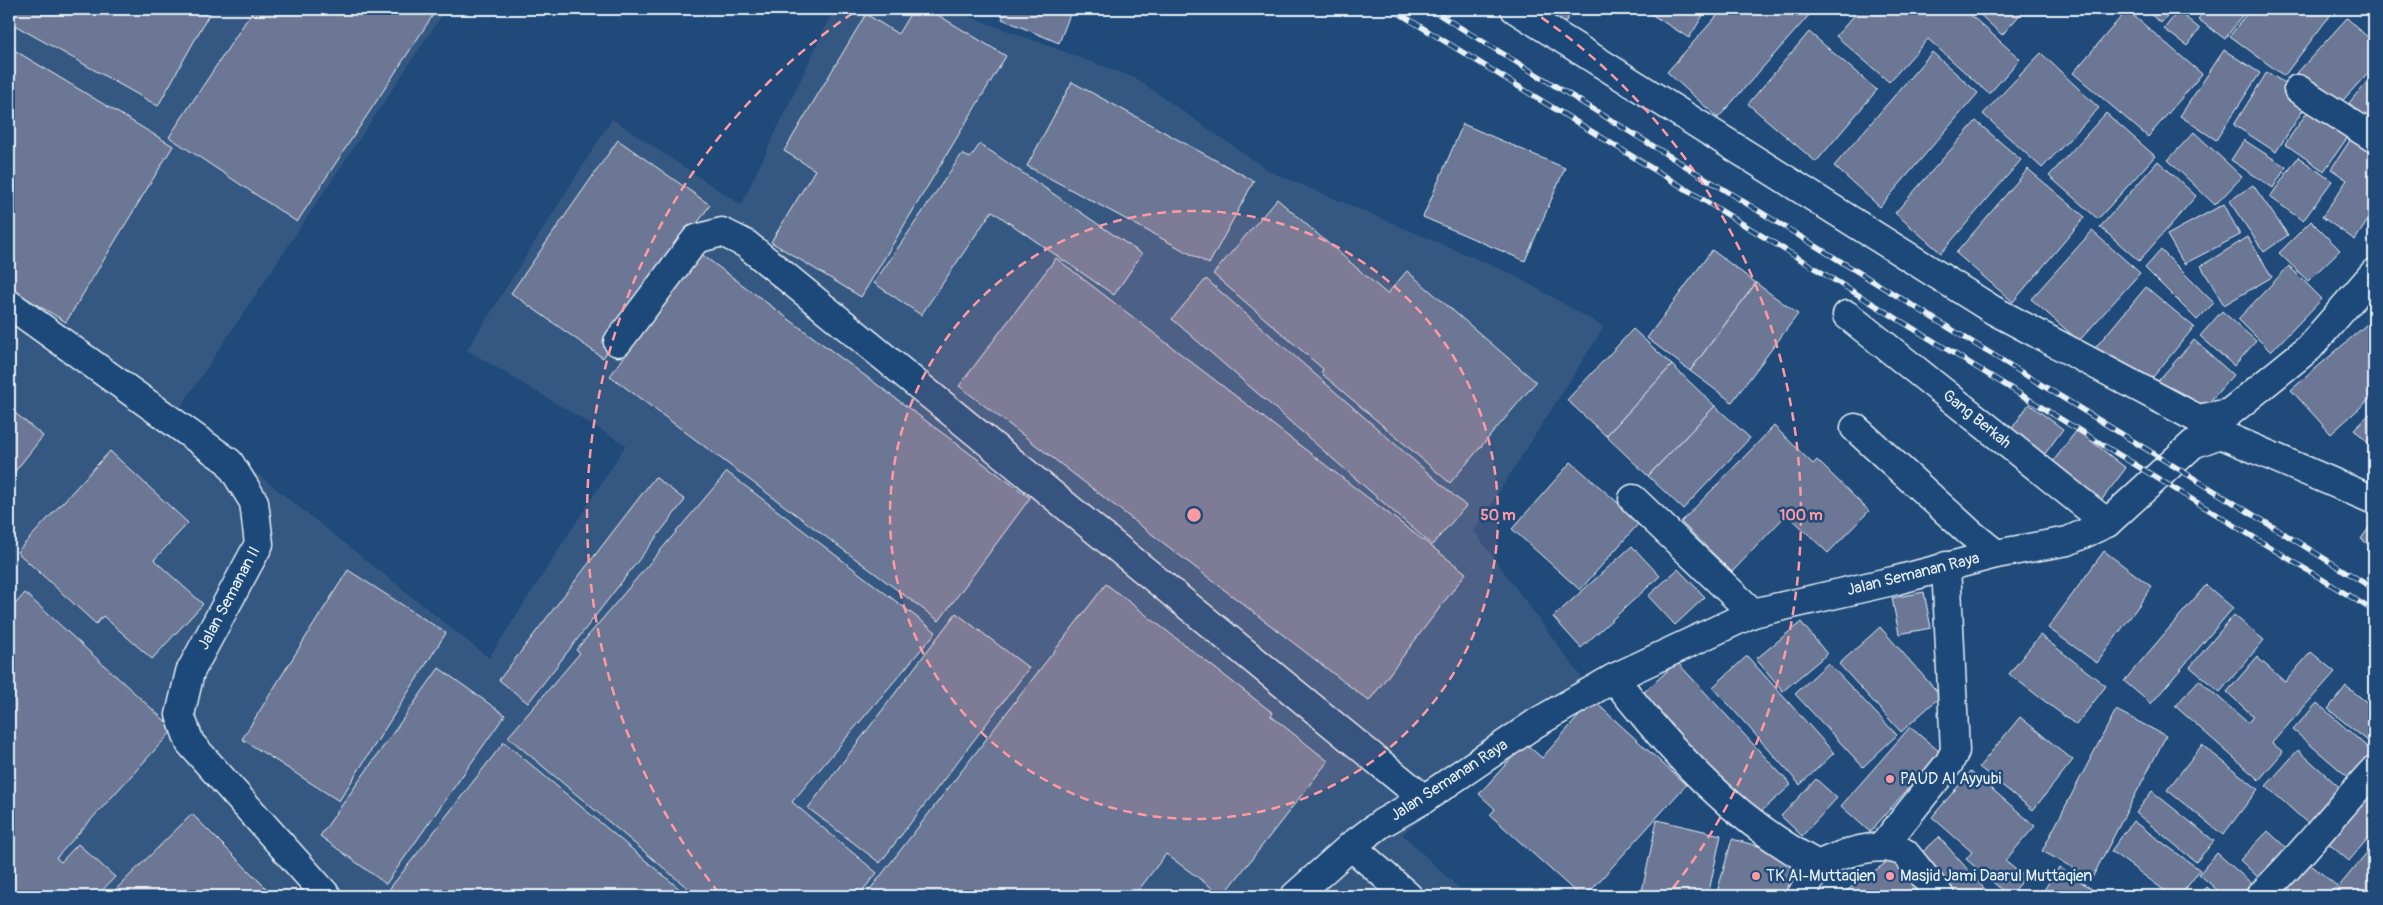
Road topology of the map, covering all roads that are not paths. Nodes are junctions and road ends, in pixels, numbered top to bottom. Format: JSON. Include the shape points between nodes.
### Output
{"nodes":[{"id":1,"x":1515,"y":9,"type":"edge"},
{"id":2,"x":2298,"y":89,"type":"dead end"},
{"id":3,"x":2374,"y":138,"type":"edge"},
{"id":4,"x":2374,"y":273,"type":"edge"},
{"id":5,"x":9,"y":304,"type":"edge"},
{"id":6,"x":1847,"y":315,"type":"dead end"},
{"id":7,"x":618,"y":342,"type":"dead end"},
{"id":8,"x":1855,"y":428,"type":"dead end"},
{"id":9,"x":2210,"y":428,"type":"junction"},
{"id":10,"x":1633,"y":499,"type":"dead end"},
{"id":11,"x":2374,"y":500,"type":"edge"},
{"id":12,"x":2107,"y":524,"type":"junction"},
{"id":13,"x":1996,"y":554,"type":"junction"},
{"id":14,"x":1946,"y":566,"type":"junction"},
{"id":15,"x":1753,"y":613,"type":"junction"},
{"id":16,"x":1614,"y":678,"type":"junction"},
{"id":17,"x":2374,"y":770,"type":"edge"},
{"id":18,"x":1424,"y":799,"type":"junction"},
{"id":19,"x":1351,"y":846,"type":"junction"},
{"id":20,"x":1882,"y":847,"type":"junction"},
{"id":21,"x":1818,"y":865,"type":"junction"},
{"id":22,"x":327,"y":896,"type":"edge"},
{"id":23,"x":1295,"y":896,"type":"edge"},
{"id":24,"x":1408,"y":896,"type":"edge"},
{"id":25,"x":1801,"y":896,"type":"edge"},
{"id":26,"x":1940,"y":896,"type":"edge"},
{"id":27,"x":2260,"y":896,"type":"edge"}],
"edges":[{"from":1,"to":9,"type":"street","via":[[1993,310]]},
{"from":2,"to":3,"type":"street"},
{"from":4,"to":9,"type":"street","name":"Jalan Semanan Raya","via":[[2309,348]]},
{"from":5,"to":22,"type":"street","name":"Jalan Semanan II","via":[[229,462],[254,502],[259,544],[190,672],[180,715],[190,743]]},
{"from":6,"to":12,"type":"street","name":"Gang Berkah"},
{"from":7,"to":18,"type":"street","via":[[696,239],[722,232],[746,244]]},
{"from":8,"to":13,"type":"street"},
{"from":9,"to":11,"type":"street"},
{"from":9,"to":12,"type":"street","name":"Jalan Semanan Raya"},
{"from":10,"to":15,"type":"street"},
{"from":12,"to":13,"type":"street","name":"Jalan Semanan Raya","via":[[2068,541]]},
{"from":13,"to":14,"type":"street","name":"Jalan Semanan Raya"},
{"from":14,"to":15,"type":"street","name":"Jalan Semanan Raya"},
{"from":14,"to":20,"type":"street","via":[[1955,751]]},
{"from":15,"to":16,"type":"street","name":"Jalan Semanan Raya"},
{"from":16,"to":18,"type":"street","name":"Jalan Semanan Raya","via":[[1536,723]]},
{"from":16,"to":21,"type":"street","via":[[1643,715],[1722,799],[1787,848]]},
{"from":17,"to":27,"type":"street","via":[[2338,808],[2292,866]]},
{"from":18,"to":19,"type":"street","name":"Jalan Semanan Raya","via":[[1382,822]]},
{"from":19,"to":23,"type":"street","name":"Jalan Semanan Raya"},
{"from":19,"to":24,"type":"street"},
{"from":20,"to":21,"type":"street","via":[[1844,853]]},
{"from":20,"to":26,"type":"street","via":[[1905,853]]},
{"from":21,"to":25,"type":"street"}]}
